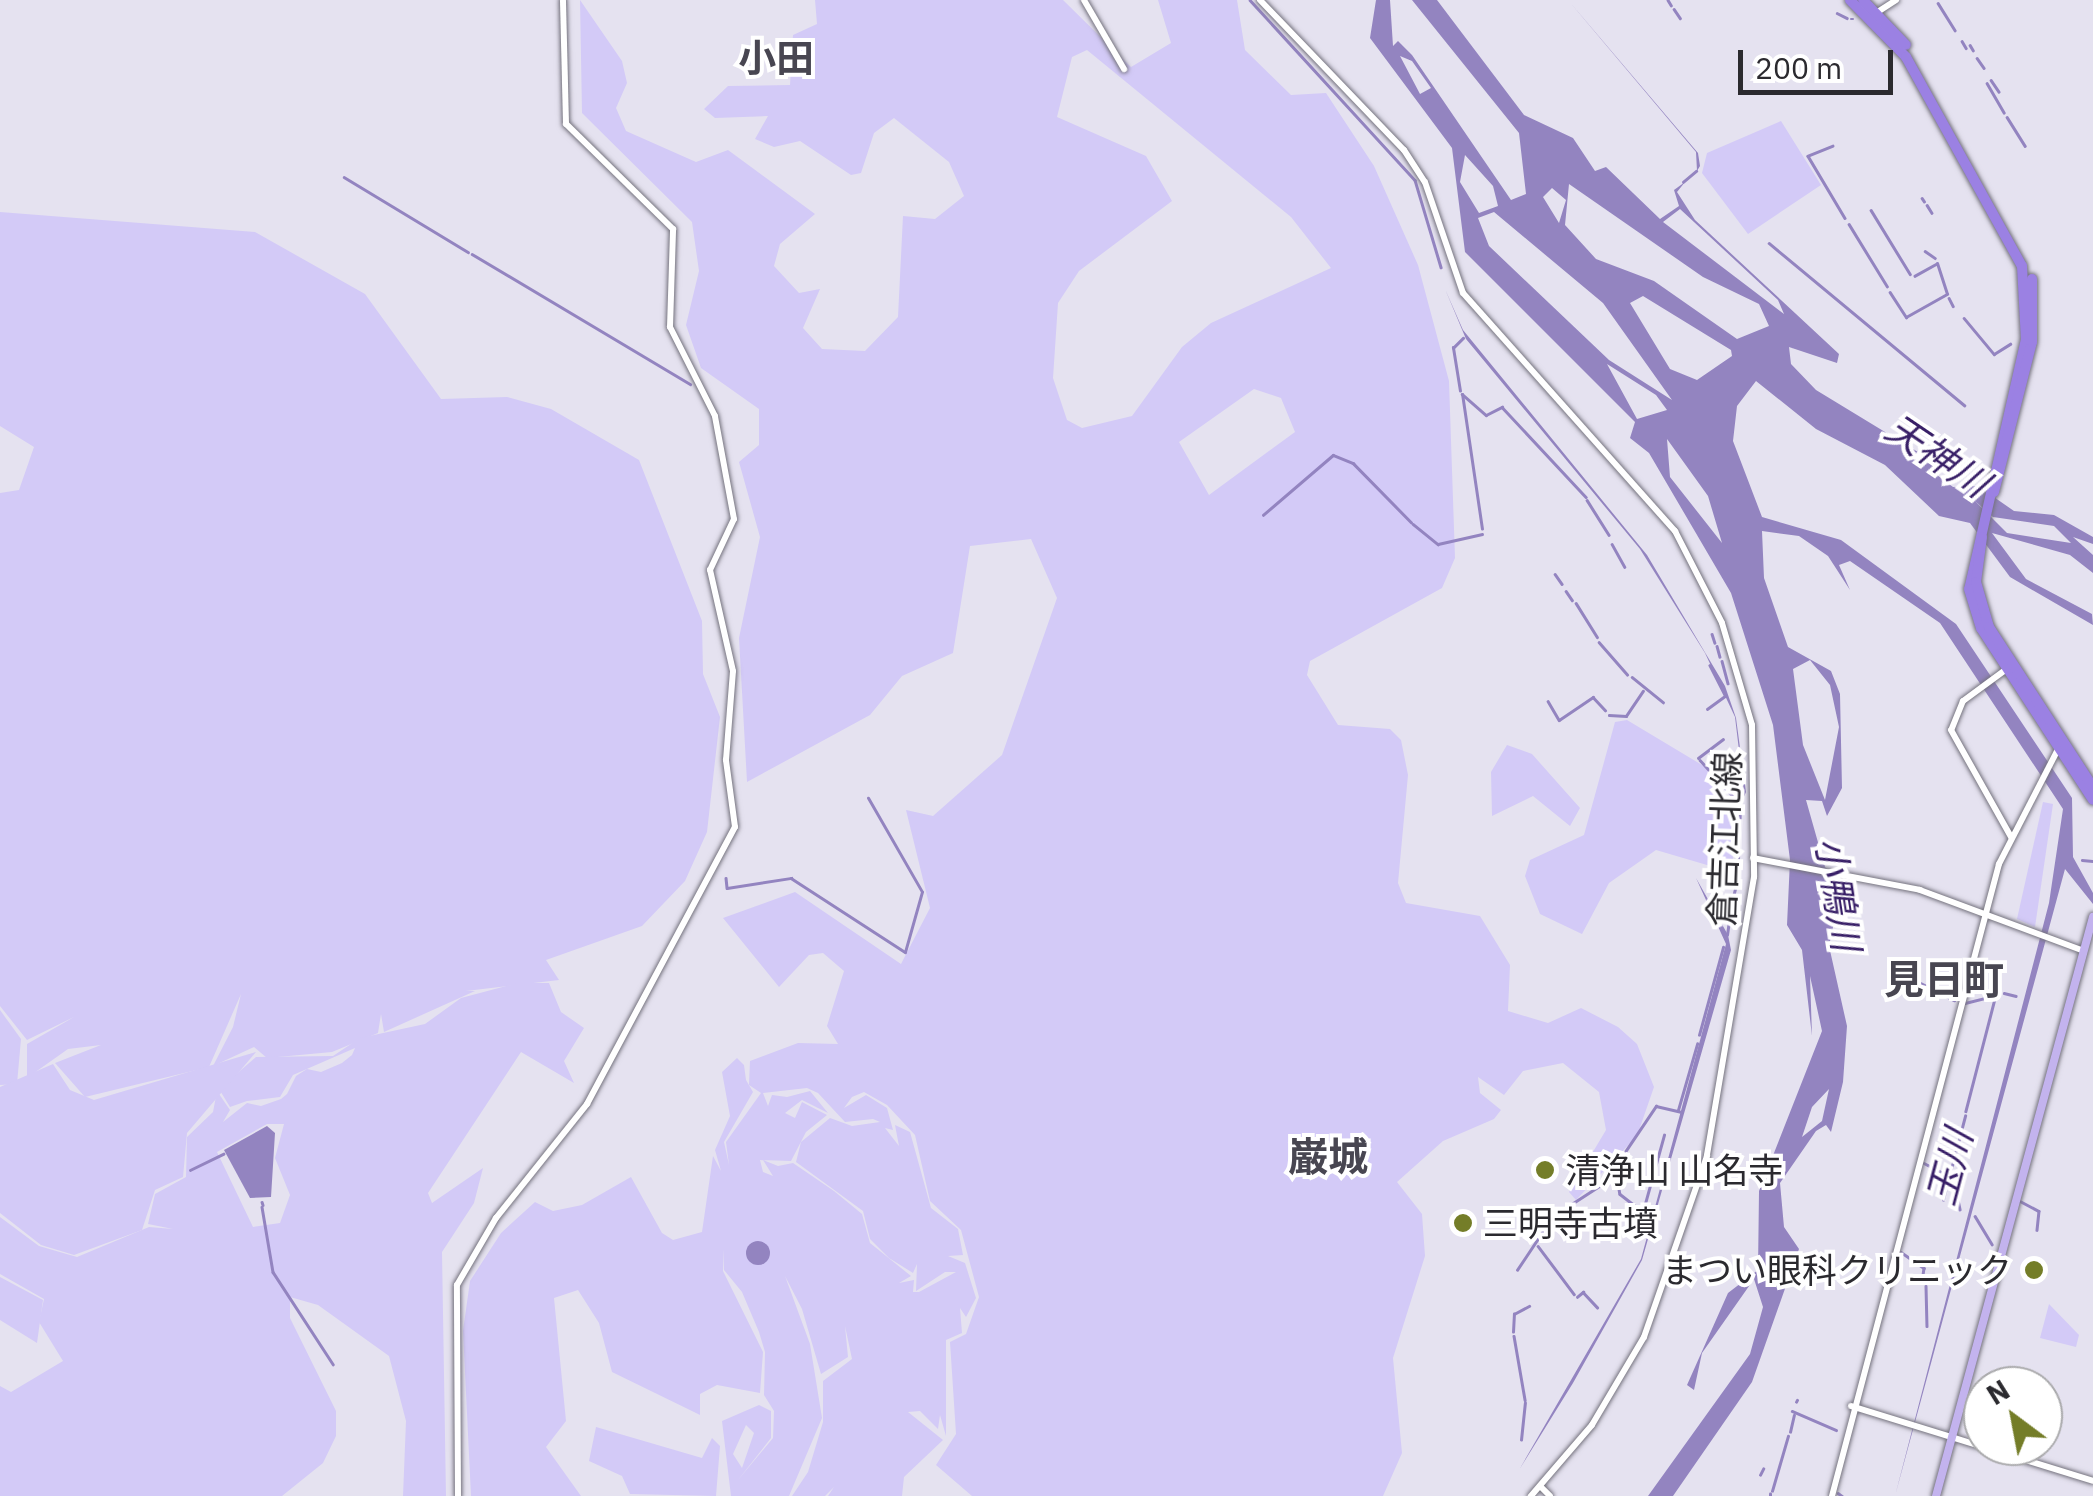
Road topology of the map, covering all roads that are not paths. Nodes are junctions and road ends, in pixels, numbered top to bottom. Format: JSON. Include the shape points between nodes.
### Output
{"nodes":[{"id":1,"x":564,"y":0,"type":"edge"},
{"id":2,"x":1084,"y":0,"type":"edge"},
{"id":3,"x":1260,"y":0,"type":"edge"},
{"id":4,"x":1850,"y":0,"type":"edge"},
{"id":5,"x":1862,"y":0,"type":"edge"},
{"id":6,"x":1896,"y":0,"type":"edge"},
{"id":7,"x":1875,"y":14,"type":"junction"},
{"id":8,"x":1124,"y":69,"type":"dead end"},
{"id":9,"x":2006,"y":670,"type":"junction"},
{"id":10,"x":2058,"y":750,"type":"junction"},
{"id":11,"x":2093,"y":787,"type":"edge"},
{"id":12,"x":2093,"y":800,"type":"edge"},
{"id":13,"x":2011,"y":837,"type":"junction"},
{"id":14,"x":1757,"y":859,"type":"junction"},
{"id":15,"x":1985,"y":913,"type":"junction"},
{"id":16,"x":2093,"y":918,"type":"edge"},
{"id":17,"x":2081,"y":950,"type":"junction"},
{"id":18,"x":1852,"y":1406,"type":"junction"},
{"id":19,"x":1951,"y":1442,"type":"junction"},
{"id":20,"x":2093,"y":1480,"type":"edge"},
{"id":21,"x":1545,"y":1491,"type":"edge"},
{"id":22,"x":458,"y":1496,"type":"edge"},
{"id":23,"x":1531,"y":1496,"type":"edge"},
{"id":24,"x":1832,"y":1496,"type":"edge"},
{"id":25,"x":1936,"y":1496,"type":"edge"}],
"edges":[{"from":1,"to":22,"type":"street","via":[[566,124],[674,229],[670,327],[715,416],[734,519],[710,570],[733,671],[726,760],[735,827],[587,1104],[496,1218],[457,1284]]},
{"from":2,"to":8,"type":"street"},
{"from":3,"to":14,"type":"street","name":"倉吉江北線","via":[[1404,150],[1463,293],[1607,445],[1691,557],[1746,697],[1758,793]]},
{"from":4,"to":7,"type":"highway"},
{"from":5,"to":7,"type":"highway"},
{"from":6,"to":7,"type":"street"},
{"from":7,"to":9,"type":"highway","via":[[1920,66],[2027,272],[2032,342],[1981,540],[1975,601]]},
{"from":9,"to":10,"type":"highway"},
{"from":9,"to":13,"type":"street","via":[[1953,714],[1951,738]]},
{"from":10,"to":11,"type":"highway"},
{"from":10,"to":12,"type":"highway"},
{"from":10,"to":13,"type":"street"},
{"from":13,"to":15,"type":"street"},
{"from":14,"to":15,"type":"street","via":[[1900,886]]},
{"from":14,"to":21,"type":"street","name":"倉吉江北線","via":[[1721,1095],[1674,1262],[1615,1391]]},
{"from":15,"to":17,"type":"street"},
{"from":15,"to":18,"type":"street"},
{"from":16,"to":17,"type":"main road"},
{"from":17,"to":19,"type":"main road"},
{"from":18,"to":19,"type":"street"},
{"from":18,"to":24,"type":"street"},
{"from":19,"to":20,"type":"street"},
{"from":19,"to":25,"type":"main road"},
{"from":21,"to":23,"type":"street","name":"倉吉江北線"}]}
